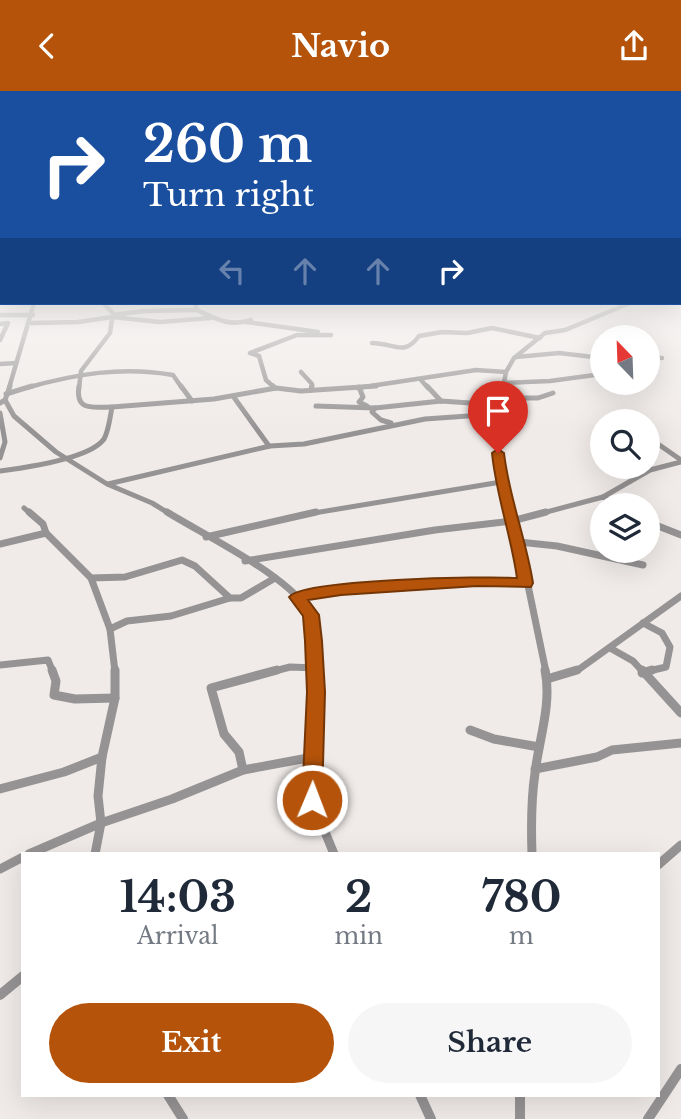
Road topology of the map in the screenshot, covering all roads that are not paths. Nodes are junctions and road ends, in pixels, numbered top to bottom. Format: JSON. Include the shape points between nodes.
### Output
{"nodes":[{"id":1,"x":27,"y":334,"type":"edge"},
{"id":2,"x":109,"y":334,"type":"edge"},
{"id":3,"x":325,"y":334,"type":"edge"},
{"id":4,"x":426,"y":334,"type":"edge"},
{"id":5,"x":521,"y":334,"type":"edge"},
{"id":6,"x":544,"y":334,"type":"edge"},
{"id":7,"x":540,"y":338,"type":"junction"},
{"id":8,"x":372,"y":343,"type":"dead end"},
{"id":9,"x":515,"y":357,"type":"junction"},
{"id":10,"x":590,"y":357,"type":"edge"},
{"id":11,"x":660,"y":358,"type":"edge"},
{"id":12,"x":663,"y":358,"type":"dead end"},
{"id":13,"x":16,"y":363,"type":"junction"},
{"id":14,"x":0,"y":364,"type":"edge"},
{"id":15,"x":301,"y":372,"type":"dead end"},
{"id":16,"x":506,"y":372,"type":"junction"},
{"id":17,"x":80,"y":374,"type":"junction"},
{"id":18,"x":590,"y":376,"type":"edge"},
{"id":19,"x":421,"y":380,"type":"junction"},
{"id":20,"x":504,"y":383,"type":"junction"},
{"id":21,"x":359,"y":387,"type":"junction"},
{"id":22,"x":276,"y":388,"type":"junction"},
{"id":23,"x":312,"y":390,"type":"junction"},
{"id":24,"x":552,"y":393,"type":"dead end"},
{"id":25,"x":233,"y":396,"type":"junction"},
{"id":26,"x":4,"y":401,"type":"edge"},
{"id":27,"x":192,"y":401,"type":"junction"},
{"id":28,"x":442,"y":401,"type":"junction"},
{"id":29,"x":500,"y":401,"type":"junction"},
{"id":30,"x":485,"y":404,"type":"junction"},
{"id":31,"x":316,"y":406,"type":"dead end"},
{"id":32,"x":367,"y":406,"type":"junction"},
{"id":33,"x":113,"y":407,"type":"junction"},
{"id":34,"x":375,"y":408,"type":"junction"},
{"id":35,"x":0,"y":413,"type":"edge"},
{"id":36,"x":425,"y":419,"type":"junction"},
{"id":37,"x":269,"y":446,"type":"junction"},
{"id":38,"x":660,"y":446,"type":"edge"},
{"id":39,"x":65,"y":457,"type":"junction"},
{"id":40,"x":0,"y":458,"type":"edge"},
{"id":41,"x":681,"y":461,"type":"edge"},
{"id":42,"x":0,"y":471,"type":"edge"},
{"id":43,"x":501,"y":482,"type":"junction"},
{"id":44,"x":107,"y":484,"type":"junction"},
{"id":45,"x":610,"y":493,"type":"edge"},
{"id":46,"x":590,"y":500,"type":"edge"},
{"id":47,"x":24,"y":507,"type":"dead end"},
{"id":48,"x":512,"y":521,"type":"junction"},
{"id":49,"x":660,"y":527,"type":"edge"},
{"id":50,"x":46,"y":533,"type":"junction"},
{"id":51,"x":681,"y":535,"type":"edge"},
{"id":52,"x":206,"y":537,"type":"junction"},
{"id":53,"x":519,"y":542,"type":"junction"},
{"id":54,"x":0,"y":544,"type":"edge"},
{"id":55,"x":245,"y":561,"type":"junction"},
{"id":56,"x":643,"y":565,"type":"dead end"},
{"id":57,"x":275,"y":578,"type":"junction"},
{"id":58,"x":95,"y":581,"type":"junction"},
{"id":59,"x":525,"y":583,"type":"junction"},
{"id":60,"x":296,"y":597,"type":"junction"},
{"id":61,"x":230,"y":598,"type":"junction"},
{"id":62,"x":680,"y":599,"type":"edge"},
{"id":63,"x":643,"y":623,"type":"junction"},
{"id":64,"x":110,"y":629,"type":"junction"},
{"id":65,"x":610,"y":648,"type":"junction"},
{"id":66,"x":0,"y":665,"type":"edge"},
{"id":67,"x":316,"y":668,"type":"junction"},
{"id":68,"x":642,"y":673,"type":"junction"},
{"id":69,"x":547,"y":679,"type":"junction"},
{"id":70,"x":115,"y":698,"type":"junction"},
{"id":71,"x":681,"y":713,"type":"edge"},
{"id":72,"x":470,"y":730,"type":"dead end"},
{"id":73,"x":681,"y":743,"type":"edge"},
{"id":74,"x":539,"y":747,"type":"junction"},
{"id":75,"x":102,"y":757,"type":"junction"},
{"id":76,"x":313,"y":757,"type":"junction"},
{"id":77,"x":535,"y":769,"type":"junction"},
{"id":78,"x":243,"y":770,"type":"junction"},
{"id":79,"x":0,"y":789,"type":"edge"},
{"id":80,"x":101,"y":823,"type":"junction"},
{"id":81,"x":681,"y":845,"type":"edge"},
{"id":82,"x":34,"y":852,"type":"edge"},
{"id":83,"x":95,"y":852,"type":"edge"},
{"id":84,"x":333,"y":852,"type":"edge"},
{"id":85,"x":532,"y":852,"type":"edge"},
{"id":86,"x":21,"y":858,"type":"edge"},
{"id":87,"x":660,"y":863,"type":"edge"},
{"id":88,"x":0,"y":869,"type":"edge"},
{"id":89,"x":21,"y":978,"type":"edge"},
{"id":90,"x":0,"y":995,"type":"edge"},
{"id":91,"x":681,"y":1069,"type":"edge"},
{"id":92,"x":169,"y":1097,"type":"edge"},
{"id":93,"x":421,"y":1097,"type":"edge"},
{"id":94,"x":520,"y":1097,"type":"edge"},
{"id":95,"x":183,"y":1119,"type":"edge"},
{"id":96,"x":431,"y":1119,"type":"edge"},
{"id":97,"x":520,"y":1119,"type":"edge"},
{"id":98,"x":648,"y":1119,"type":"edge"}],
"edges":[{"from":1,"to":13,"type":"street"},
{"from":2,"to":17,"type":"street"},
{"from":3,"to":22,"type":"street","via":[[329,335],[297,335],[250,353],[258,354],[266,380]]},
{"from":4,"to":8,"type":"street","via":[[404,349]]},
{"from":5,"to":7,"type":"street"},
{"from":6,"to":7,"type":"street"},
{"from":7,"to":9,"type":"street"},
{"from":9,"to":10,"type":"street","via":[[559,353]]},
{"from":9,"to":16,"type":"street"},
{"from":11,"to":12,"type":"street"},
{"from":13,"to":14,"type":"street"},
{"from":13,"to":26,"type":"street"},
{"from":15,"to":23,"type":"street"},
{"from":16,"to":19,"type":"street","via":[[476,370]]},
{"from":16,"to":20,"type":"street"},
{"from":17,"to":26,"type":"street"},
{"from":17,"to":27,"type":"street","via":[[121,369],[169,373]]},
{"from":17,"to":33,"type":"street","via":[[80,403]]},
{"from":18,"to":20,"type":"street"},
{"from":19,"to":21,"type":"street"},
{"from":19,"to":28,"type":"street"},
{"from":20,"to":29,"type":"street"},
{"from":21,"to":23,"type":"street"},
{"from":21,"to":32,"type":"street","via":[[363,397],[359,402]]},
{"from":22,"to":23,"type":"street"},
{"from":22,"to":25,"type":"street"},
{"from":24,"to":29,"type":"street"},
{"from":25,"to":27,"type":"street"},
{"from":25,"to":37,"type":"street"},
{"from":26,"to":39,"type":"street","via":[[14,416]]},
{"from":27,"to":33,"type":"street"},
{"from":28,"to":30,"type":"street"},
{"from":28,"to":34,"type":"street"},
{"from":29,"to":30,"type":"street"},
{"from":29,"to":43,"type":"street"},
{"from":30,"to":36,"type":"street","via":[[482,415]]},
{"from":31,"to":32,"type":"street"},
{"from":32,"to":34,"type":"street"},
{"from":33,"to":39,"type":"street","via":[[102,441]]},
{"from":34,"to":36,"type":"street","via":[[375,416],[390,423]]},
{"from":35,"to":40,"type":"street","via":[[5,442]]},
{"from":36,"to":37,"type":"street","via":[[304,444]]},
{"from":37,"to":44,"type":"street"},
{"from":38,"to":41,"type":"street"},
{"from":39,"to":42,"type":"street"},
{"from":39,"to":44,"type":"street"},
{"from":41,"to":45,"type":"street","via":[[650,470]]},
{"from":43,"to":48,"type":"street"},
{"from":43,"to":52,"type":"street","via":[[324,509]]},
{"from":44,"to":52,"type":"street","via":[[152,503]]},
{"from":46,"to":48,"type":"street"},
{"from":47,"to":50,"type":"street","via":[[43,524]]},
{"from":48,"to":53,"type":"street"},
{"from":48,"to":55,"type":"street"},
{"from":49,"to":51,"type":"street"},
{"from":50,"to":54,"type":"street"},
{"from":50,"to":58,"type":"street"},
{"from":52,"to":55,"type":"street"},
{"from":53,"to":56,"type":"street"},
{"from":53,"to":59,"type":"street"},
{"from":55,"to":57,"type":"street"},
{"from":57,"to":60,"type":"street"},
{"from":57,"to":61,"type":"street","via":[[241,598]]},
{"from":58,"to":61,"type":"street","via":[[182,560]]},
{"from":58,"to":64,"type":"street"},
{"from":59,"to":60,"type":"street","via":[[477,581]]},
{"from":59,"to":69,"type":"street"},
{"from":60,"to":67,"type":"street","via":[[311,615]]},
{"from":61,"to":64,"type":"street"},
{"from":62,"to":63,"type":"street"},
{"from":63,"to":65,"type":"street"},
{"from":63,"to":68,"type":"street","via":[[662,633],[670,647],[666,667]]},
{"from":64,"to":70,"type":"street","via":[[116,655]]},
{"from":65,"to":68,"type":"street","via":[[629,658]]},
{"from":65,"to":69,"type":"street","via":[[578,670]]},
{"from":66,"to":70,"type":"street","via":[[48,660],[56,681],[54,695]]},
{"from":67,"to":76,"type":"street"},
{"from":67,"to":78,"type":"street","via":[[289,667],[211,688],[224,734],[239,752]]},
{"from":68,"to":71,"type":"street"},
{"from":69,"to":74,"type":"street"},
{"from":70,"to":75,"type":"street"},
{"from":72,"to":74,"type":"street"},
{"from":73,"to":77,"type":"street","via":[[612,750]]},
{"from":74,"to":77,"type":"street"},
{"from":75,"to":79,"type":"street"},
{"from":75,"to":80,"type":"street"},
{"from":76,"to":78,"type":"street"},
{"from":76,"to":84,"type":"street","via":[[312,800]]},
{"from":77,"to":85,"type":"street"},
{"from":78,"to":80,"type":"street"},
{"from":80,"to":82,"type":"street"},
{"from":80,"to":83,"type":"street"},
{"from":81,"to":87,"type":"street"},
{"from":86,"to":88,"type":"street"},
{"from":89,"to":90,"type":"street"},
{"from":91,"to":98,"type":"street"},
{"from":92,"to":95,"type":"street"},
{"from":93,"to":96,"type":"street"},
{"from":94,"to":97,"type":"street"}]}
